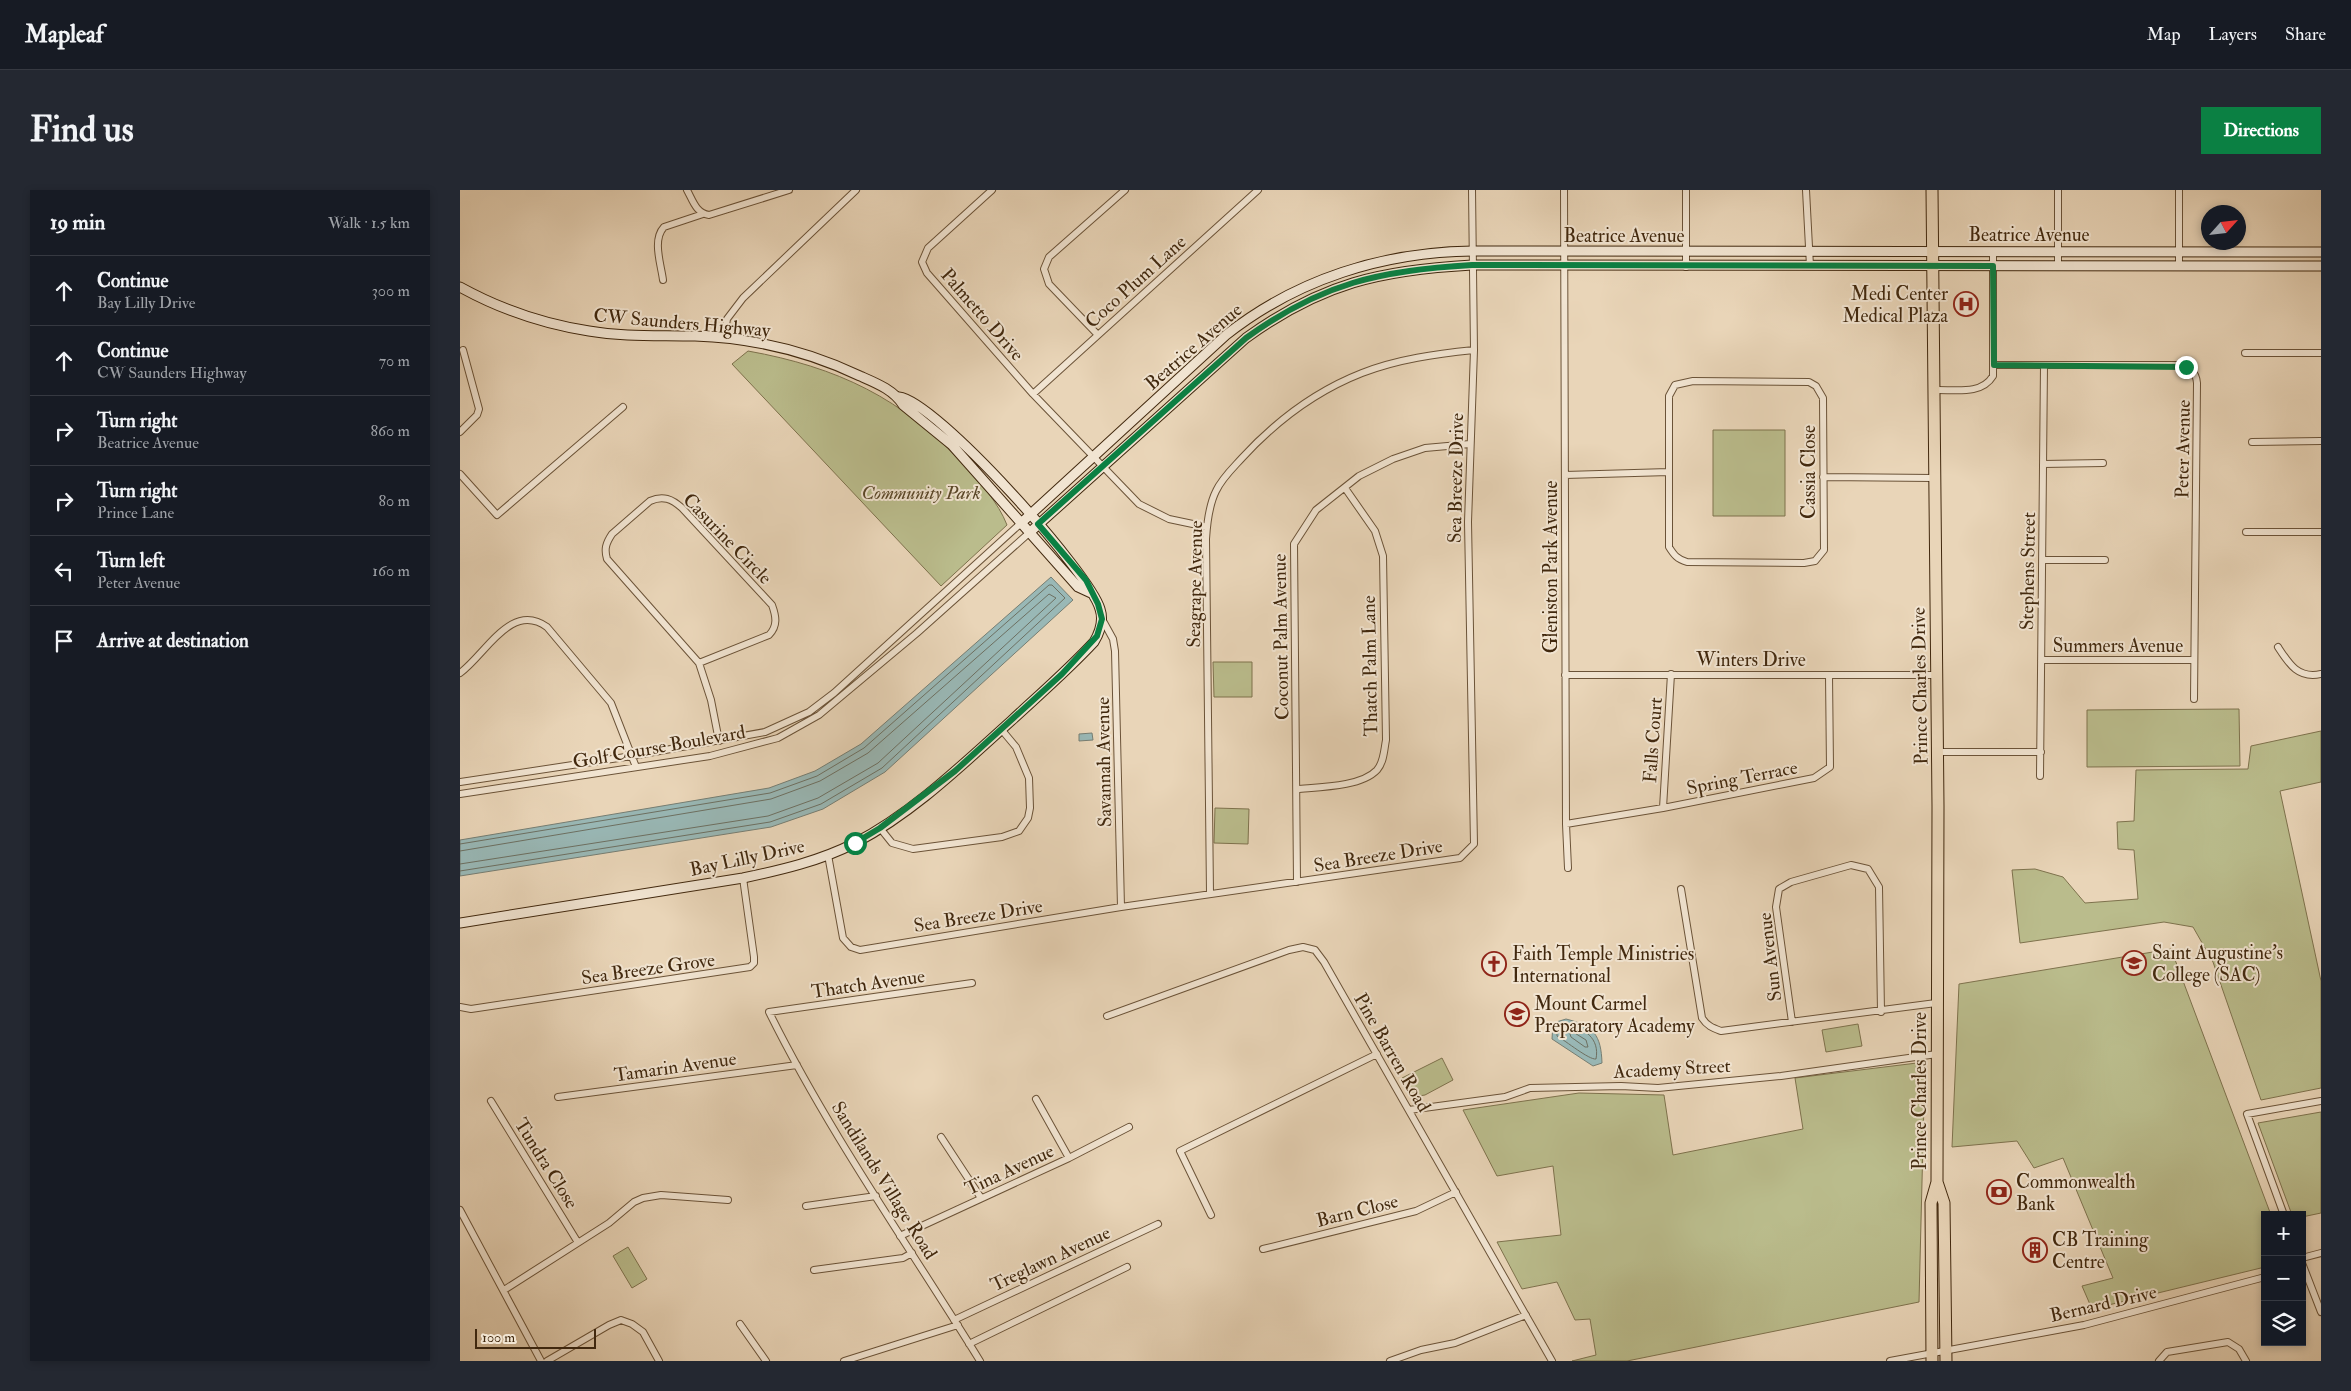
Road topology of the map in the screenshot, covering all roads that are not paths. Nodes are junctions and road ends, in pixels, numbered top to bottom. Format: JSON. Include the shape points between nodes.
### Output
{"nodes":[{"id":1,"x":687,"y":190,"type":"edge"},
{"id":2,"x":856,"y":190,"type":"edge"},
{"id":3,"x":992,"y":190,"type":"edge"},
{"id":4,"x":1124,"y":190,"type":"edge"},
{"id":5,"x":1472,"y":190,"type":"edge"},
{"id":6,"x":1564,"y":190,"type":"edge"},
{"id":7,"x":1686,"y":190,"type":"edge"},
{"id":8,"x":1806,"y":190,"type":"edge"},
{"id":9,"x":1932,"y":190,"type":"edge"},
{"id":10,"x":2058,"y":190,"type":"edge"},
{"id":11,"x":2179,"y":190,"type":"edge"},
{"id":12,"x":785,"y":191,"type":"edge"},
{"id":13,"x":1256,"y":191,"type":"edge"},
{"id":14,"x":703,"y":214,"type":"junction"},
{"id":15,"x":1563,"y":250,"type":"junction"},
{"id":16,"x":1809,"y":250,"type":"junction"},
{"id":17,"x":1932,"y":250,"type":"junction"},
{"id":18,"x":1993,"y":250,"type":"junction"},
{"id":19,"x":1473,"y":251,"type":"junction"},
{"id":20,"x":1686,"y":251,"type":"junction"},
{"id":21,"x":2058,"y":251,"type":"junction"},
{"id":22,"x":2179,"y":251,"type":"junction"},
{"id":23,"x":2321,"y":252,"type":"edge"},
{"id":24,"x":1472,"y":265,"type":"junction"},
{"id":25,"x":1563,"y":265,"type":"junction"},
{"id":26,"x":1810,"y":266,"type":"junction"},
{"id":27,"x":1932,"y":266,"type":"junction"},
{"id":28,"x":1993,"y":266,"type":"junction"},
{"id":29,"x":2058,"y":266,"type":"junction"},
{"id":30,"x":2179,"y":266,"type":"junction"},
{"id":31,"x":2321,"y":266,"type":"edge"},
{"id":32,"x":1686,"y":267,"type":"junction"},
{"id":33,"x":663,"y":280,"type":"dead end"},
{"id":34,"x":460,"y":287,"type":"edge"},
{"id":35,"x":1098,"y":335,"type":"junction"},
{"id":36,"x":724,"y":338,"type":"junction"},
{"id":37,"x":463,"y":350,"type":"dead end"},
{"id":38,"x":1474,"y":350,"type":"junction"},
{"id":39,"x":2245,"y":352,"type":"dead end"},
{"id":40,"x":2321,"y":353,"type":"edge"},
{"id":41,"x":1994,"y":365,"type":"junction"},
{"id":42,"x":2044,"y":365,"type":"junction"},
{"id":43,"x":1933,"y":390,"type":"junction"},
{"id":44,"x":1033,"y":394,"type":"junction"},
{"id":45,"x":899,"y":397,"type":"junction"},
{"id":46,"x":623,"y":407,"type":"dead end"},
{"id":47,"x":460,"y":432,"type":"edge"},
{"id":48,"x":2321,"y":441,"type":"edge"},
{"id":49,"x":2252,"y":442,"type":"dead end"},
{"id":50,"x":1470,"y":444,"type":"junction"},
{"id":51,"x":1094,"y":458,"type":"junction"},
{"id":52,"x":2043,"y":464,"type":"junction"},
{"id":53,"x":2103,"y":464,"type":"dead end"},
{"id":54,"x":1102,"y":467,"type":"junction"},
{"id":55,"x":1669,"y":472,"type":"junction"},
{"id":56,"x":460,"y":474,"type":"edge"},
{"id":57,"x":1565,"y":475,"type":"junction"},
{"id":58,"x":1823,"y":477,"type":"junction"},
{"id":59,"x":1934,"y":478,"type":"junction"},
{"id":60,"x":1345,"y":488,"type":"junction"},
{"id":61,"x":1030,"y":515,"type":"junction"},
{"id":62,"x":1020,"y":524,"type":"junction"},
{"id":63,"x":1038,"y":524,"type":"junction"},
{"id":64,"x":1207,"y":527,"type":"junction"},
{"id":65,"x":1029,"y":532,"type":"junction"},
{"id":66,"x":2246,"y":532,"type":"dead end"},
{"id":67,"x":2321,"y":532,"type":"edge"},
{"id":68,"x":2042,"y":560,"type":"junction"},
{"id":69,"x":2105,"y":560,"type":"dead end"},
{"id":70,"x":1091,"y":593,"type":"junction"},
{"id":71,"x":1102,"y":619,"type":"junction"},
{"id":72,"x":2278,"y":647,"type":"dead end"},
{"id":73,"x":2041,"y":660,"type":"junction"},
{"id":74,"x":2194,"y":660,"type":"junction"},
{"id":75,"x":699,"y":663,"type":"junction"},
{"id":76,"x":460,"y":673,"type":"edge"},
{"id":77,"x":1671,"y":674,"type":"junction"},
{"id":78,"x":2321,"y":674,"type":"edge"},
{"id":79,"x":1565,"y":675,"type":"junction"},
{"id":80,"x":1829,"y":675,"type":"junction"},
{"id":81,"x":1936,"y":675,"type":"junction"},
{"id":82,"x":2194,"y":699,"type":"dead end"},
{"id":83,"x":1001,"y":729,"type":"junction"},
{"id":84,"x":718,"y":741,"type":"junction"},
{"id":85,"x":1937,"y":752,"type":"junction"},
{"id":86,"x":2040,"y":752,"type":"junction"},
{"id":87,"x":632,"y":756,"type":"junction"},
{"id":88,"x":636,"y":767,"type":"junction"},
{"id":89,"x":2040,"y":776,"type":"dead end"},
{"id":90,"x":460,"y":782,"type":"edge"},
{"id":91,"x":1298,"y":789,"type":"junction"},
{"id":92,"x":460,"y":794,"type":"edge"},
{"id":93,"x":1662,"y":808,"type":"junction"},
{"id":94,"x":1566,"y":824,"type":"junction"},
{"id":95,"x":880,"y":828,"type":"junction"},
{"id":96,"x":828,"y":855,"type":"junction"},
{"id":97,"x":1568,"y":868,"type":"dead end"},
{"id":98,"x":743,"y":878,"type":"junction"},
{"id":99,"x":1297,"y":882,"type":"junction"},
{"id":100,"x":1681,"y":889,"type":"dead end"},
{"id":101,"x":1210,"y":893,"type":"junction"},
{"id":102,"x":1121,"y":907,"type":"junction"},
{"id":103,"x":460,"y":923,"type":"edge"},
{"id":104,"x":972,"y":983,"type":"dead end"},
{"id":105,"x":1936,"y":1003,"type":"junction"},
{"id":106,"x":460,"y":1007,"type":"edge"},
{"id":107,"x":769,"y":1012,"type":"joint"},
{"id":108,"x":1881,"y":1012,"type":"junction"},
{"id":109,"x":1107,"y":1016,"type":"dead end"},
{"id":110,"x":1792,"y":1022,"type":"junction"},
{"id":111,"x":1377,"y":1054,"type":"junction"},
{"id":112,"x":1937,"y":1054,"type":"junction"},
{"id":113,"x":797,"y":1065,"type":"junction"},
{"id":114,"x":558,"y":1098,"type":"dead end"},
{"id":115,"x":1036,"y":1099,"type":"dead end"},
{"id":116,"x":491,"y":1101,"type":"dead end"},
{"id":117,"x":2321,"y":1101,"type":"edge"},
{"id":118,"x":1409,"y":1110,"type":"junction"},
{"id":119,"x":1129,"y":1127,"type":"dead end"},
{"id":120,"x":940,"y":1137,"type":"dead end"},
{"id":121,"x":1069,"y":1158,"type":"junction"},
{"id":122,"x":1937,"y":1182,"type":"junction"},
{"id":123,"x":1456,"y":1192,"type":"junction"},
{"id":124,"x":876,"y":1196,"type":"junction"},
{"id":125,"x":981,"y":1198,"type":"junction"},
{"id":126,"x":728,"y":1200,"type":"dead end"},
{"id":127,"x":806,"y":1206,"type":"dead end"},
{"id":128,"x":460,"y":1210,"type":"edge"},
{"id":129,"x":2283,"y":1211,"type":"edge"},
{"id":130,"x":1211,"y":1215,"type":"dead end"},
{"id":131,"x":1158,"y":1224,"type":"dead end"},
{"id":132,"x":900,"y":1236,"type":"junction"},
{"id":133,"x":577,"y":1241,"type":"junction"},
{"id":134,"x":1263,"y":1249,"type":"dead end"},
{"id":135,"x":912,"y":1253,"type":"junction"},
{"id":136,"x":2321,"y":1254,"type":"edge"},
{"id":137,"x":2306,"y":1257,"type":"edge"},
{"id":138,"x":1127,"y":1267,"type":"dead end"},
{"id":139,"x":814,"y":1270,"type":"dead end"},
{"id":140,"x":2306,"y":1274,"type":"edge"},
{"id":141,"x":2261,"y":1279,"type":"edge"},
{"id":142,"x":504,"y":1290,"type":"junction"},
{"id":143,"x":2321,"y":1312,"type":"edge"},
{"id":144,"x":1526,"y":1315,"type":"junction"},
{"id":145,"x":956,"y":1322,"type":"junction"},
{"id":146,"x":740,"y":1324,"type":"dead end"},
{"id":147,"x":969,"y":1344,"type":"junction"},
{"id":148,"x":1946,"y":1356,"type":"edge"},
{"id":149,"x":1932,"y":1357,"type":"edge"},
{"id":150,"x":541,"y":1361,"type":"edge"},
{"id":151,"x":547,"y":1361,"type":"edge"},
{"id":152,"x":659,"y":1361,"type":"edge"},
{"id":153,"x":766,"y":1361,"type":"edge"},
{"id":154,"x":844,"y":1361,"type":"edge"},
{"id":155,"x":980,"y":1361,"type":"edge"},
{"id":156,"x":1390,"y":1361,"type":"edge"},
{"id":157,"x":1552,"y":1361,"type":"edge"},
{"id":158,"x":1890,"y":1361,"type":"edge"},
{"id":159,"x":2159,"y":1361,"type":"edge"},
{"id":160,"x":2246,"y":1361,"type":"edge"}],
"edges":[{"from":1,"to":14,"type":"street","via":[[697,210]]},
{"from":2,"to":36,"type":"street","via":[[743,298],[727,319]]},
{"from":3,"to":44,"type":"street","name":"Palmetto Drive","via":[[928,248],[922,262],[931,278]]},
{"from":4,"to":35,"type":"street","via":[[1049,257],[1044,269],[1049,284]]},
{"from":5,"to":19,"type":"street","name":"Sea Breeze Drive"},
{"from":6,"to":15,"type":"street"},
{"from":7,"to":20,"type":"street"},
{"from":8,"to":16,"type":"street"},
{"from":9,"to":17,"type":"highway","name":"Prince Charles Drive"},
{"from":10,"to":21,"type":"street"},
{"from":11,"to":22,"type":"street"},
{"from":12,"to":14,"type":"street","via":[[709,215]]},
{"from":13,"to":35,"type":"street","name":"Coco Plum Lane"},
{"from":14,"to":33,"type":"street","via":[[660,231],[657,238]]},
{"from":15,"to":19,"type":"main road","name":"Beatrice Avenue"},
{"from":15,"to":20,"type":"main road","name":"Beatrice Avenue"},
{"from":15,"to":25,"type":"street","name":"Gleniston Park Avenue"},
{"from":16,"to":17,"type":"main road","name":"Beatrice Avenue"},
{"from":16,"to":20,"type":"main road","name":"Beatrice Avenue"},
{"from":16,"to":26,"type":"street"},
{"from":17,"to":18,"type":"main road","name":"Beatrice Avenue"},
{"from":17,"to":27,"type":"highway","name":"Prince Charles Drive"},
{"from":18,"to":21,"type":"main road","name":"Beatrice Avenue"},
{"from":18,"to":28,"type":"street"},
{"from":19,"to":24,"type":"street","name":"Sea Breeze Drive"},
{"from":19,"to":51,"type":"main road","name":"Beatrice Avenue","via":[[1441,251],[1384,260],[1326,277],[1286,294],[1226,335]]},
{"from":20,"to":32,"type":"street"},
{"from":21,"to":22,"type":"main road","name":"Beatrice Avenue"},
{"from":21,"to":29,"type":"street"},
{"from":22,"to":23,"type":"main road","name":"Beatrice Avenue"},
{"from":22,"to":30,"type":"street"},
{"from":24,"to":25,"type":"main road","name":"Beatrice Avenue"},
{"from":24,"to":38,"type":"street","name":"Sea Breeze Drive"},
{"from":24,"to":54,"type":"main road","name":"Beatrice Avenue","via":[[1420,268],[1378,275],[1308,300],[1246,338]]},
{"from":25,"to":32,"type":"main road","name":"Beatrice Avenue"},
{"from":25,"to":57,"type":"street","name":"Gleniston Park Avenue"},
{"from":26,"to":27,"type":"main road","name":"Beatrice Avenue"},
{"from":26,"to":32,"type":"main road","name":"Beatrice Avenue"},
{"from":27,"to":28,"type":"main road","name":"Beatrice Avenue"},
{"from":27,"to":43,"type":"highway","name":"Prince Charles Drive"},
{"from":28,"to":29,"type":"main road","name":"Beatrice Avenue"},
{"from":28,"to":41,"type":"street"},
{"from":29,"to":30,"type":"main road","name":"Beatrice Avenue"},
{"from":30,"to":31,"type":"main road","name":"Beatrice Avenue"},
{"from":34,"to":36,"type":"main road","name":"CW Saunders Highway","via":[[513,312],[551,324],[652,337]]},
{"from":35,"to":44,"type":"street","name":"Coco Plum Lane"},
{"from":36,"to":45,"type":"main road","name":"CW Saunders Highway","via":[[808,354],[881,385]]},
{"from":37,"to":47,"type":"street","via":[[479,409]]},
{"from":38,"to":50,"type":"street","name":"Sea Breeze Drive"},
{"from":38,"to":64,"type":"street","name":"Seagrape Avenue","via":[[1389,364],[1339,383],[1313,398],[1270,429],[1227,474],[1216,492]]},
{"from":39,"to":40,"type":"street"},
{"from":41,"to":42,"type":"street","name":"Peter Avenue"},
{"from":41,"to":43,"type":"street","via":[[1990,380],[1979,388]]},
{"from":42,"to":52,"type":"street","name":"Stephens Street"},
{"from":42,"to":74,"type":"street","name":"Peter Avenue","via":[[2176,365],[2190,368],[2196,375]]},
{"from":43,"to":59,"type":"highway","name":"Prince Charles Drive"},
{"from":44,"to":51,"type":"street","name":"Palmetto Drive"},
{"from":45,"to":61,"type":"main road","name":"CW Saunders Highway","via":[[908,398],[921,407],[959,439]]},
{"from":45,"to":62,"type":"main road","name":"CW Saunders Highway","via":[[903,405],[952,445]]},
{"from":46,"to":56,"type":"street","via":[[497,515]]},
{"from":48,"to":49,"type":"street"},
{"from":50,"to":60,"type":"street","name":"Coconut Palm Avenue","via":[[1425,448],[1393,459],[1359,476]]},
{"from":50,"to":99,"type":"street","name":"Sea Breeze Drive","via":[[1468,522],[1474,844],[1460,858]]},
{"from":51,"to":54,"type":"street","name":"Palmetto Drive"},
{"from":51,"to":61,"type":"main road","name":"Beatrice Avenue"},
{"from":52,"to":53,"type":"street"},
{"from":52,"to":68,"type":"street","name":"Stephens Street"},
{"from":54,"to":63,"type":"main road","name":"Beatrice Avenue"},
{"from":54,"to":64,"type":"street","name":"Palmetto Drive","via":[[1146,509],[1169,519]]},
{"from":55,"to":57,"type":"street"},
{"from":55,"to":58,"type":"street","name":"Cassia Close","via":[[1669,546],[1679,560],[1687,562],[1815,561],[1824,550]]},
{"from":55,"to":58,"type":"street","name":"Cassia Close","via":[[1669,396],[1675,385],[1693,381],[1808,382],[1816,386],[1823,398]]},
{"from":57,"to":79,"type":"street","name":"Gleniston Park Avenue"},
{"from":58,"to":59,"type":"street"},
{"from":59,"to":81,"type":"highway","name":"Prince Charles Drive"},
{"from":60,"to":91,"type":"street","name":"Coconut Palm Avenue","via":[[1316,510],[1294,544]]},
{"from":60,"to":91,"type":"street","name":"Thatch Palm Lane","via":[[1375,531],[1383,556],[1384,758],[1377,770],[1366,777],[1335,786]]},
{"from":61,"to":62,"type":"main road","name":"Beatrice Avenue"},
{"from":61,"to":63,"type":"main road","name":"CW Saunders Highway"},
{"from":62,"to":65,"type":"main road","name":"CW Saunders Highway"},
{"from":62,"to":84,"type":"street","name":"Golf Course Boulevard","via":[[809,712],[765,732]]},
{"from":63,"to":65,"type":"main road","name":"Beatrice Avenue"},
{"from":63,"to":70,"type":"main road","name":"CW Saunders Highway","via":[[1086,580]]},
{"from":64,"to":101,"type":"street","name":"Seagrape Avenue"},
{"from":65,"to":70,"type":"main road","name":"CW Saunders Highway","via":[[1078,587]]},
{"from":65,"to":88,"type":"street","name":"Golf Course Boulevard","via":[[917,633],[819,715],[778,738],[710,756]]},
{"from":66,"to":67,"type":"street"},
{"from":68,"to":69,"type":"street"},
{"from":68,"to":73,"type":"street","name":"Stephens Street"},
{"from":70,"to":71,"type":"main road"},
{"from":71,"to":83,"type":"main road","name":"Bay Lilly Drive","via":[[1097,636],[1085,652]]},
{"from":71,"to":102,"type":"street","name":"Savannah Avenue","via":[[1113,639],[1115,651]]},
{"from":72,"to":78,"type":"street","via":[[2296,670],[2308,675]]},
{"from":73,"to":74,"type":"street","name":"Summers Avenue"},
{"from":73,"to":86,"type":"street","name":"Stephens Street"},
{"from":74,"to":82,"type":"street","name":"Peter Avenue"},
{"from":75,"to":75,"type":"street","name":"Casurine Circle","via":[[769,635],[775,625],[775,614],[772,605],[682,508],[670,500],[656,498],[612,534],[607,541],[607,559]]},
{"from":75,"to":84,"type":"street","name":"Casurine Circle","via":[[711,700]]},
{"from":76,"to":87,"type":"street","via":[[509,626],[524,619],[538,620],[611,703]]},
{"from":77,"to":79,"type":"street","name":"Winters Drive"},
{"from":77,"to":80,"type":"street","name":"Winters Drive"},
{"from":77,"to":93,"type":"street","name":"Falls Court"},
{"from":79,"to":94,"type":"street","name":"Gleniston Park Avenue"},
{"from":80,"to":81,"type":"street","name":"Winters Drive"},
{"from":80,"to":93,"type":"street","name":"Spring Terrace","via":[[1830,767],[1814,778]]},
{"from":81,"to":85,"type":"highway","name":"Prince Charles Drive"},
{"from":83,"to":95,"type":"main road","name":"Bay Lilly Drive","via":[[926,795]]},
{"from":83,"to":95,"type":"street","via":[[1020,754],[1029,778],[1030,808],[1026,823],[1019,831],[1002,838],[913,849],[892,843]]},
{"from":84,"to":87,"type":"street","name":"Golf Course Boulevard"},
{"from":85,"to":86,"type":"street"},
{"from":85,"to":105,"type":"highway","name":"Prince Charles Drive"},
{"from":86,"to":89,"type":"street","name":"Stephens Street"},
{"from":87,"to":88,"type":"street"},
{"from":87,"to":90,"type":"street","name":"Golf Course Boulevard"},
{"from":88,"to":92,"type":"street","name":"Golf Course Boulevard"},
{"from":91,"to":99,"type":"street","name":"Coconut Palm Avenue"},
{"from":93,"to":94,"type":"street","name":"Spring Terrace"},
{"from":94,"to":97,"type":"street","name":"Gleniston Park Avenue"},
{"from":95,"to":96,"type":"main road","name":"Bay Lilly Drive"},
{"from":96,"to":98,"type":"main road","name":"Bay Lilly Drive"},
{"from":96,"to":102,"type":"street","name":"Sea Breeze Drive","via":[[843,938],[857,950]]},
{"from":98,"to":103,"type":"main road","name":"Bay Lilly Drive"},
{"from":98,"to":106,"type":"street","name":"Sea Breeze Grove","via":[[754,957],[750,967],[471,1009]]},
{"from":99,"to":101,"type":"street","name":"Sea Breeze Drive"},
{"from":100,"to":110,"type":"street","via":[[1702,1018],[1706,1024],[1721,1031]]},
{"from":101,"to":102,"type":"street","name":"Sea Breeze Drive"},
{"from":104,"to":107,"type":"street","name":"Thatch Avenue"},
{"from":105,"to":108,"type":"street"},
{"from":105,"to":112,"type":"highway","name":"Prince Charles Drive"},
{"from":107,"to":113,"type":"street","name":"Sandilands Village Road"},
{"from":108,"to":110,"type":"street"},
{"from":108,"to":110,"type":"street","name":"Sun Avenue","via":[[1879,887],[1868,870],[1852,865],[1791,882],[1779,889],[1776,908]]},
{"from":109,"to":111,"type":"street","name":"Pine Barren Road","via":[[1303,947],[1315,950],[1324,962]]},
{"from":111,"to":118,"type":"street","name":"Pine Barren Road"},
{"from":111,"to":130,"type":"street","via":[[1180,1151]]},
{"from":112,"to":118,"type":"street","name":"Academy Street","via":[[1781,1076],[1658,1088],[1530,1088],[1505,1097]]},
{"from":112,"to":122,"type":"highway","name":"Prince Charles Drive"},
{"from":113,"to":114,"type":"street","name":"Tamarin Avenue"},
{"from":113,"to":124,"type":"street","name":"Sandilands Village Road"},
{"from":115,"to":121,"type":"street"},
{"from":116,"to":133,"type":"street","name":"Tundra Close"},
{"from":117,"to":129,"type":"street","via":[[2247,1114]]},
{"from":118,"to":123,"type":"street","name":"Pine Barren Road"},
{"from":119,"to":121,"type":"street","name":"Tina Avenue"},
{"from":120,"to":125,"type":"street"},
{"from":121,"to":125,"type":"street","name":"Tina Avenue"},
{"from":122,"to":148,"type":"highway","name":"Prince Charles Drive","via":[[1944,1203]]},
{"from":122,"to":149,"type":"highway","name":"Prince Charles Drive","via":[[1931,1203]]},
{"from":123,"to":134,"type":"street","name":"Barn Close","via":[[1416,1211]]},
{"from":123,"to":144,"type":"street","name":"Pine Barren Road"},
{"from":124,"to":127,"type":"street"},
{"from":124,"to":132,"type":"street","name":"Sandilands Village Road"},
{"from":125,"to":132,"type":"street","name":"Tina Avenue"},
{"from":126,"to":133,"type":"street","via":[[652,1195],[634,1202],[609,1223]]},
{"from":128,"to":142,"type":"street"},
{"from":131,"to":145,"type":"street","name":"Treglawn Avenue"},
{"from":132,"to":135,"type":"street","name":"Sandilands Village Road"},
{"from":133,"to":142,"type":"street"},
{"from":135,"to":139,"type":"street","via":[[903,1258]]},
{"from":135,"to":145,"type":"street","name":"Sandilands Village Road"},
{"from":136,"to":137,"type":"street"},
{"from":138,"to":147,"type":"street"},
{"from":140,"to":143,"type":"street"},
{"from":141,"to":148,"type":"street","name":"Bernard Drive","via":[[2084,1325]]},
{"from":142,"to":150,"type":"street"},
{"from":144,"to":156,"type":"street","via":[[1455,1343]]},
{"from":144,"to":157,"type":"street","name":"Pine Barren Road"},
{"from":145,"to":147,"type":"street","name":"Sandilands Village Road"},
{"from":145,"to":154,"type":"street","name":"Treglawn Avenue"},
{"from":146,"to":153,"type":"street"},
{"from":147,"to":155,"type":"street","name":"Sandilands Village Road"},
{"from":148,"to":149,"type":"street","name":"Bernard Drive"},
{"from":149,"to":158,"type":"street","name":"Bernard Drive"},
{"from":151,"to":152,"type":"street","via":[[620,1320],[643,1332]]},
{"from":159,"to":160,"type":"street","via":[[2167,1352],[2228,1342]]}]}
